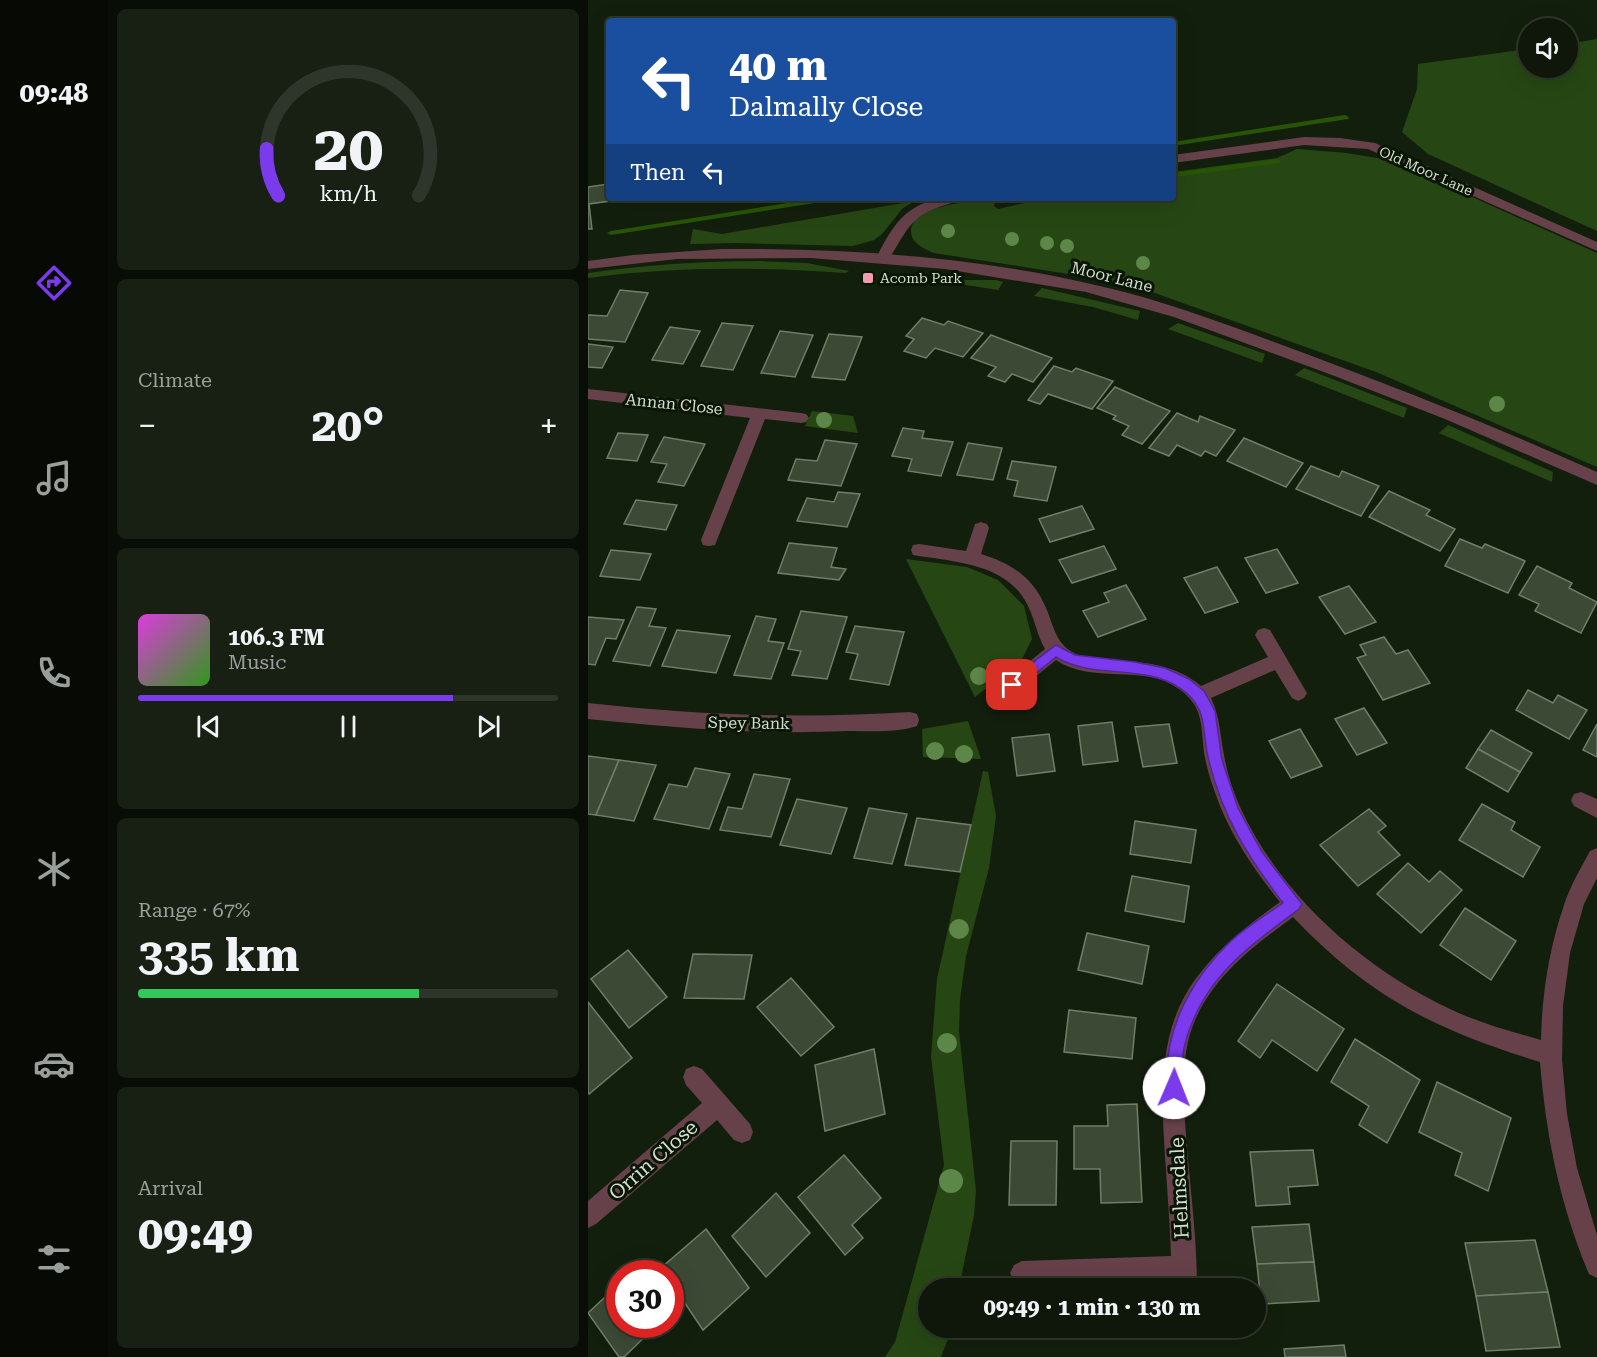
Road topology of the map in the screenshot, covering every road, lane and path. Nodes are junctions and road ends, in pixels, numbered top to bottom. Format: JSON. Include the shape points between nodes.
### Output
{"nodes":[{"id":1,"x":1176,"y":159,"type":"edge"},
{"id":2,"x":942,"y":201,"type":"edge"},
{"id":3,"x":1597,"y":247,"type":"edge"},
{"id":4,"x":883,"y":258,"type":"junction"},
{"id":5,"x":588,"y":265,"type":"edge"},
{"id":6,"x":588,"y":394,"type":"edge"},
{"id":7,"x":760,"y":413,"type":"junction"},
{"id":8,"x":801,"y":418,"type":"dead end"},
{"id":9,"x":1597,"y":479,"type":"edge"},
{"id":10,"x":981,"y":528,"type":"dead end"},
{"id":11,"x":709,"y":540,"type":"dead end"},
{"id":12,"x":919,"y":550,"type":"dead end"},
{"id":13,"x":972,"y":557,"type":"junction"},
{"id":14,"x":1264,"y":635,"type":"dead end"},
{"id":15,"x":1056,"y":650,"type":"junction"},
{"id":16,"x":1278,"y":662,"type":"junction"},
{"id":17,"x":1012,"y":685,"type":"dead end"},
{"id":18,"x":1298,"y":693,"type":"dead end"},
{"id":19,"x":1199,"y":695,"type":"junction"},
{"id":20,"x":588,"y":711,"type":"edge"},
{"id":21,"x":910,"y":720,"type":"dead end"},
{"id":22,"x":1597,"y":857,"type":"edge"},
{"id":23,"x":1294,"y":904,"type":"junction"},
{"id":24,"x":1550,"y":1054,"type":"junction"},
{"id":25,"x":694,"y":1077,"type":"dead end"},
{"id":26,"x":718,"y":1104,"type":"junction"},
{"id":27,"x":742,"y":1132,"type":"dead end"},
{"id":28,"x":588,"y":1216,"type":"edge"},
{"id":29,"x":1597,"y":1266,"type":"edge"},
{"id":30,"x":1022,"y":1274,"type":"dead end"},
{"id":31,"x":1184,"y":1278,"type":"edge"}],
"edges":[{"from":1,"to":3,"type":"street","name":"Old Moor Lane","via":[[1304,141],[1371,146]]},
{"from":2,"to":4,"type":"street","via":[[913,211]]},
{"from":4,"to":5,"type":"street","name":"Moor Lane","via":[[732,251]]},
{"from":4,"to":9,"type":"street","name":"Moor Lane","via":[[1025,276],[1160,307],[1368,382]]},
{"from":6,"to":7,"type":"street","name":"Annan Close"},
{"from":7,"to":8,"type":"street","name":"Annan Close"},
{"from":7,"to":11,"type":"street"},
{"from":10,"to":13,"type":"street"},
{"from":12,"to":13,"type":"street"},
{"from":13,"to":15,"type":"street","via":[[1007,571],[1023,585],[1035,600],[1046,634]]},
{"from":14,"to":16,"type":"street"},
{"from":15,"to":17,"type":"street"},
{"from":15,"to":19,"type":"street","via":[[1073,661],[1165,674]]},
{"from":16,"to":18,"type":"street"},
{"from":16,"to":19,"type":"street"},
{"from":19,"to":23,"type":"street","via":[[1209,711],[1215,760],[1231,809],[1257,857]]},
{"from":20,"to":21,"type":"street","name":"Spey Bank","via":[[671,721],[767,725]]},
{"from":22,"to":24,"type":"street","via":[[1576,901],[1560,954],[1552,1001]]},
{"from":23,"to":24,"type":"street","via":[[1327,938],[1398,993],[1441,1017]]},
{"from":23,"to":31,"type":"street","name":"Helmsdale","via":[[1237,946],[1209,979],[1187,1013],[1175,1050],[1174,1107]]},
{"from":24,"to":29,"type":"street","via":[[1560,1146]]},
{"from":25,"to":26,"type":"street"},
{"from":26,"to":27,"type":"street"},
{"from":26,"to":28,"type":"street","name":"Orrin Close"},
{"from":30,"to":31,"type":"street","name":"Helmsdale"}]}
